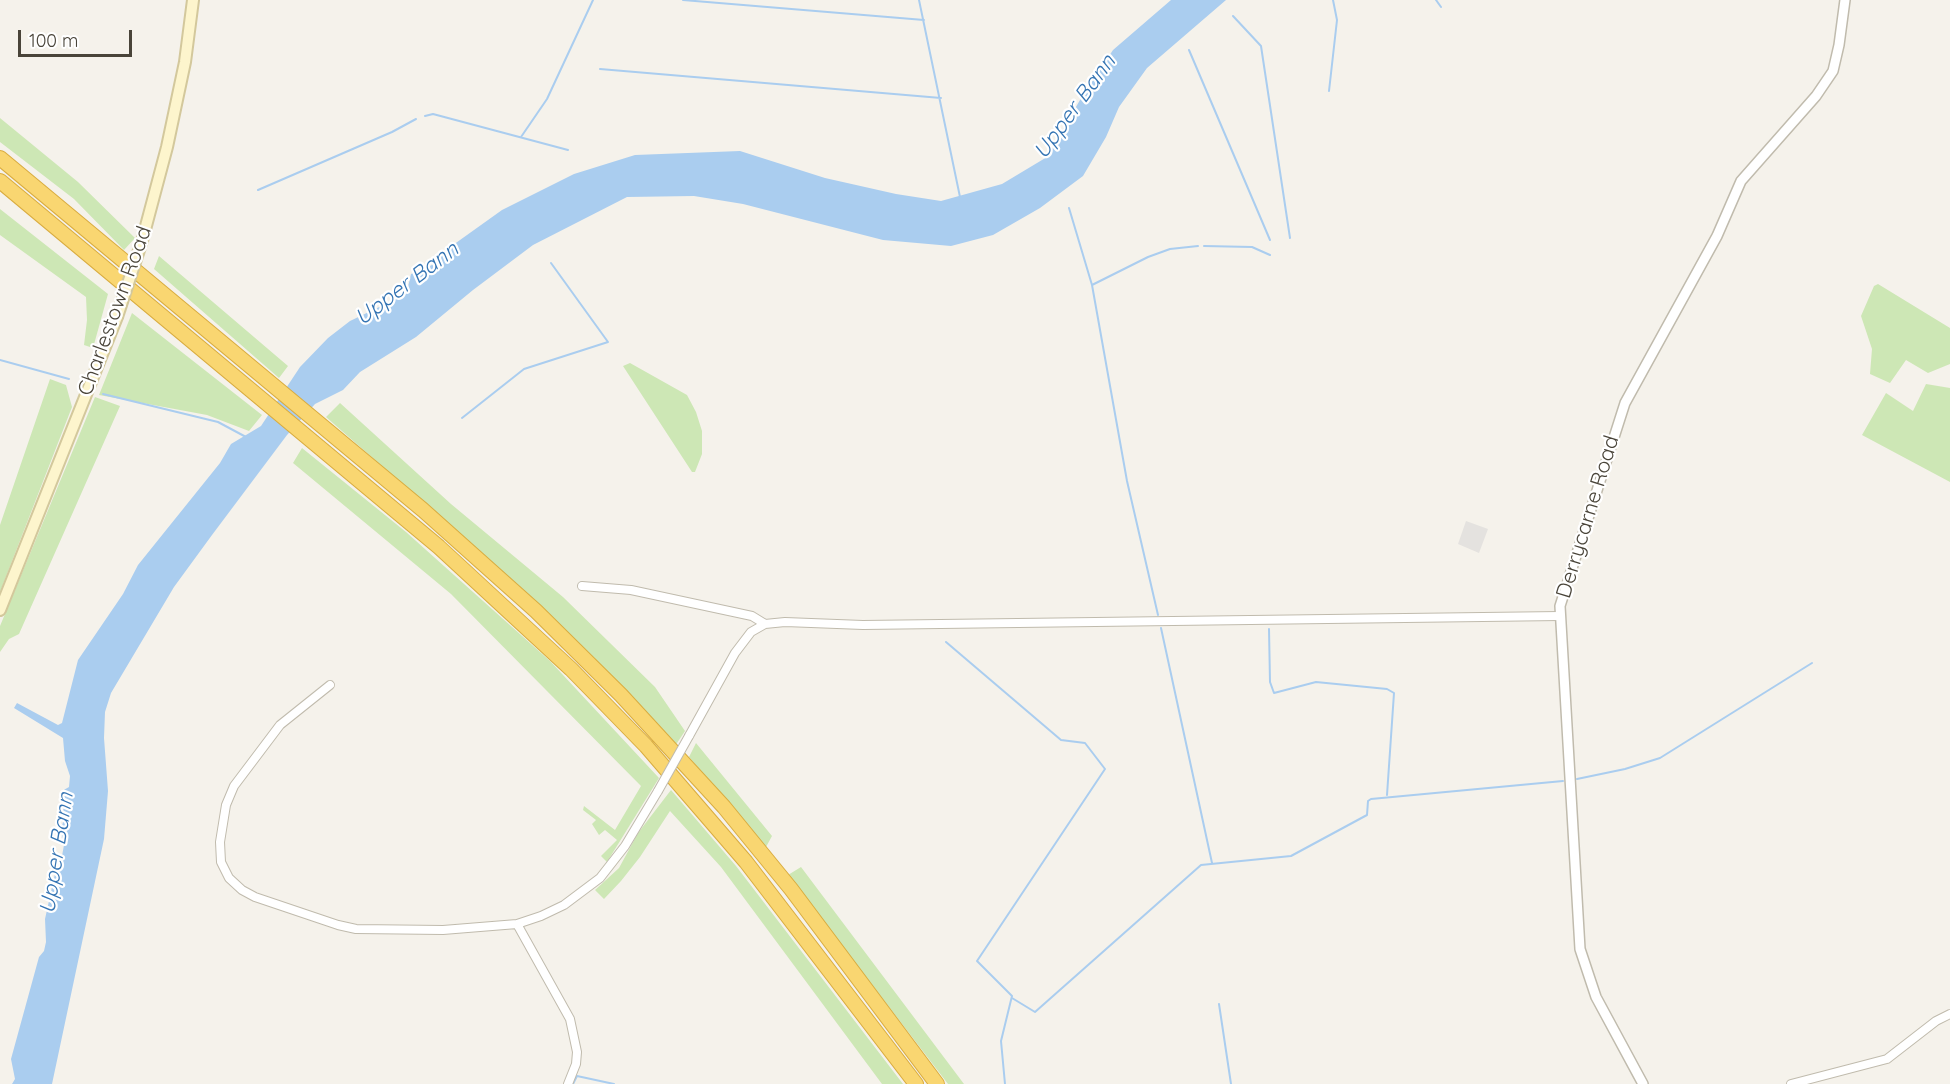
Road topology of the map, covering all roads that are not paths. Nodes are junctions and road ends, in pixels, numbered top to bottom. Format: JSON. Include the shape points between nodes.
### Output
{"nodes":[{"id":1,"x":193,"y":0,"type":"edge"},
{"id":2,"x":1845,"y":0,"type":"edge"},
{"id":3,"x":0,"y":158,"type":"edge"},
{"id":4,"x":0,"y":181,"type":"edge"},
{"id":5,"x":0,"y":187,"type":"edge"},
{"id":6,"x":25,"y":202,"type":"junction"},
{"id":7,"x":582,"y":586,"type":"dead end"},
{"id":8,"x":0,"y":610,"type":"edge"},
{"id":9,"x":1560,"y":616,"type":"junction"},
{"id":10,"x":765,"y":624,"type":"junction"},
{"id":11,"x":330,"y":685,"type":"dead end"},
{"id":12,"x":517,"y":924,"type":"junction"},
{"id":13,"x":1950,"y":1014,"type":"edge"},
{"id":14,"x":568,"y":1084,"type":"edge"},
{"id":15,"x":916,"y":1084,"type":"edge"},
{"id":16,"x":937,"y":1084,"type":"edge"},
{"id":17,"x":1643,"y":1084,"type":"edge"},
{"id":18,"x":1791,"y":1084,"type":"edge"}],
"edges":[{"from":1,"to":8,"type":"main road","name":"Charlestown Road","bridge":true,"via":[[176,104],[142,241],[117,317]]},
{"from":2,"to":9,"type":"street","name":"Derrycarne Road","via":[[1833,71],[1741,181],[1717,237],[1625,403],[1562,594]]},
{"from":3,"to":16,"type":"highway","via":[[479,558],[621,695],[724,807],[791,889]]},
{"from":4,"to":6,"type":"highway"},
{"from":5,"to":6,"type":"highway"},
{"from":6,"to":15,"type":"highway","via":[[491,593],[616,715],[746,862]]},
{"from":7,"to":10,"type":"street","via":[[631,590],[752,616]]},
{"from":9,"to":10,"type":"street"},
{"from":9,"to":17,"type":"street","name":"Derrycarne Road","via":[[1580,949],[1596,997]]},
{"from":10,"to":12,"type":"street","bridge":true,"via":[[751,632],[735,653],[658,791],[625,846],[600,878],[564,905]]},
{"from":11,"to":12,"type":"street","via":[[280,725],[234,786],[226,805],[220,842],[221,862],[229,878],[255,897],[356,929],[443,930]]},
{"from":12,"to":14,"type":"street","via":[[570,1019],[577,1052]]},
{"from":13,"to":18,"type":"street","via":[[1887,1059]]}]}
